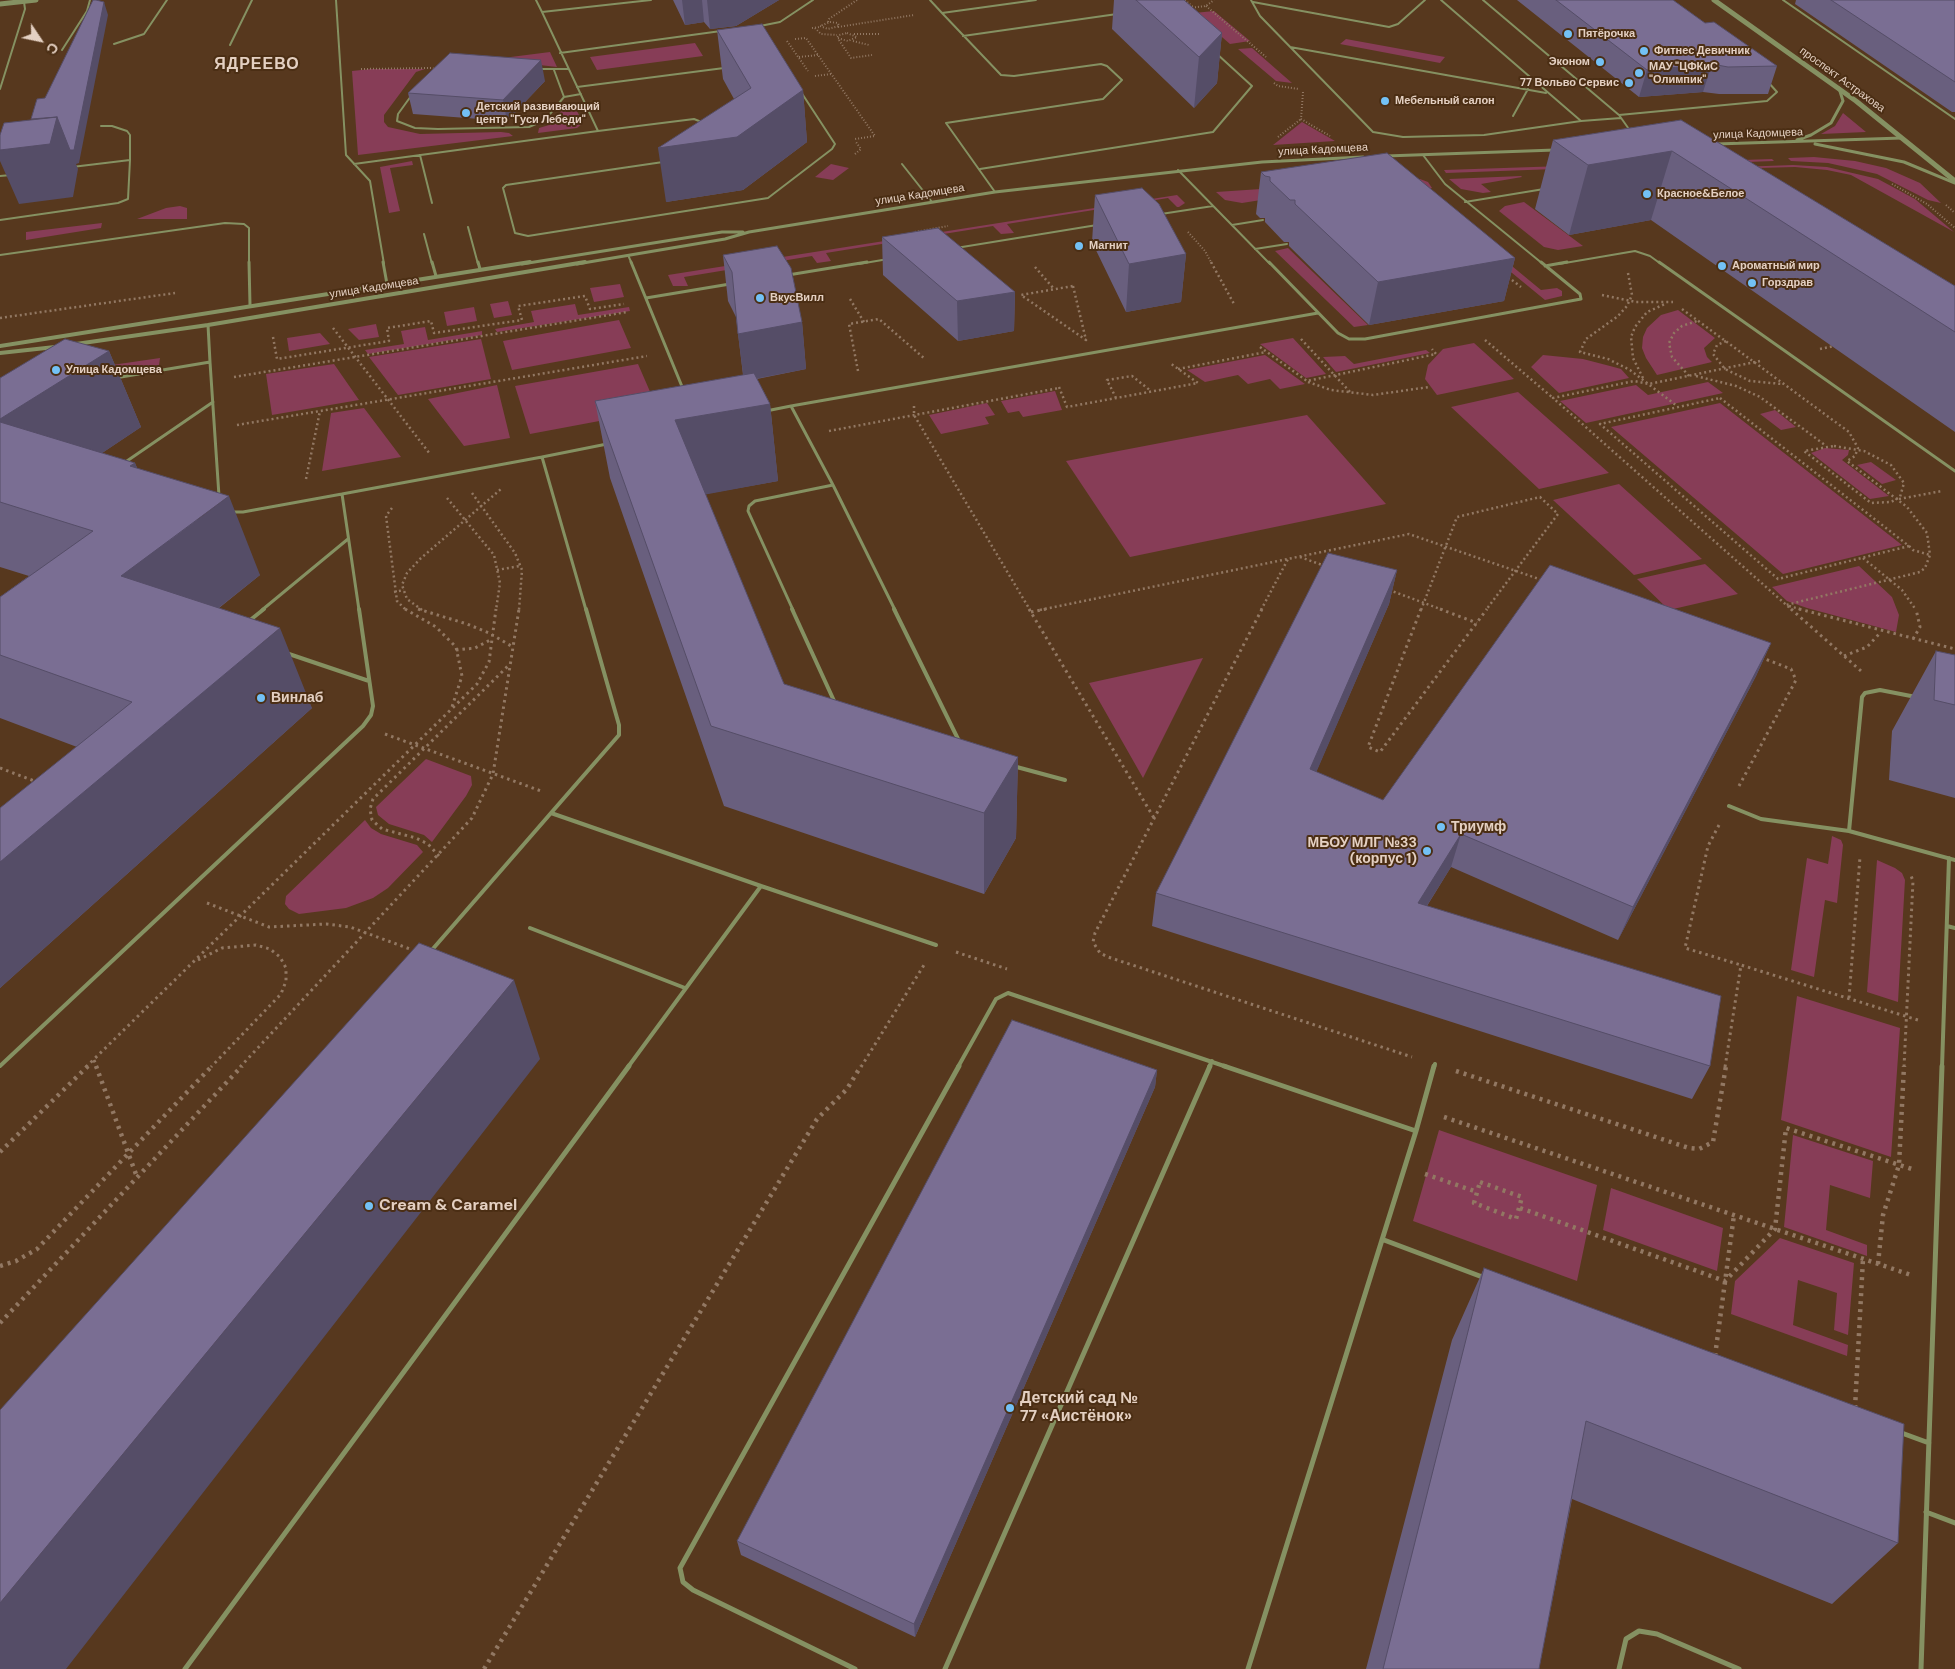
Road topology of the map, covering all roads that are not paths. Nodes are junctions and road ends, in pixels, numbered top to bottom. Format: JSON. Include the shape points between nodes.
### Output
{"nodes":[{"id":1,"x":36,"y":0,"type":"edge"},
{"id":2,"x":90,"y":0,"type":"edge"},
{"id":3,"x":167,"y":0,"type":"edge"},
{"id":4,"x":252,"y":0,"type":"edge"},
{"id":5,"x":336,"y":0,"type":"edge"},
{"id":6,"x":536,"y":0,"type":"edge"},
{"id":7,"x":651,"y":0,"type":"edge"},
{"id":8,"x":813,"y":0,"type":"edge"},
{"id":9,"x":930,"y":0,"type":"edge"},
{"id":10,"x":1036,"y":0,"type":"edge"},
{"id":11,"x":1425,"y":0,"type":"edge"},
{"id":12,"x":1441,"y":0,"type":"edge"},
{"id":13,"x":1483,"y":0,"type":"edge"},
{"id":14,"x":1714,"y":0,"type":"edge"},
{"id":15,"x":1782,"y":0,"type":"edge"},
{"id":16,"x":1252,"y":1,"type":"edge"},
{"id":17,"x":24,"y":2,"type":"junction"},
{"id":18,"x":0,"y":4,"type":"edge"},
{"id":19,"x":542,"y":12,"type":"junction"},
{"id":20,"x":941,"y":12,"type":"junction"},
{"id":21,"x":1119,"y":13,"type":"dead end"},
{"id":22,"x":754,"y":26,"type":"edge"},
{"id":23,"x":725,"y":30,"type":"edge"},
{"id":24,"x":963,"y":36,"type":"junction"},
{"id":25,"x":114,"y":44,"type":"dead end"},
{"id":26,"x":230,"y":45,"type":"dead end"},
{"id":27,"x":1290,"y":47,"type":"junction"},
{"id":28,"x":62,"y":50,"type":"dead end"},
{"id":29,"x":1216,"y":52,"type":"dead end"},
{"id":30,"x":560,"y":53,"type":"junction"},
{"id":31,"x":731,"y":67,"type":"edge"},
{"id":32,"x":535,"y":69,"type":"edge"},
{"id":33,"x":568,"y":69,"type":"junction"},
{"id":34,"x":554,"y":70,"type":"junction"},
{"id":35,"x":440,"y":71,"type":"edge"},
{"id":36,"x":1766,"y":81,"type":"edge"},
{"id":37,"x":577,"y":87,"type":"junction"},
{"id":38,"x":798,"y":88,"type":"edge"},
{"id":39,"x":1839,"y":88,"type":"junction"},
{"id":40,"x":0,"y":89,"type":"edge"},
{"id":41,"x":1528,"y":89,"type":"junction"},
{"id":42,"x":1549,"y":93,"type":"junction"},
{"id":43,"x":580,"y":94,"type":"junction"},
{"id":44,"x":564,"y":97,"type":"junction"},
{"id":45,"x":1513,"y":116,"type":"dead end"},
{"id":46,"x":1620,"y":116,"type":"junction"},
{"id":47,"x":1955,"y":119,"type":"edge"},
{"id":48,"x":1581,"y":121,"type":"junction"},
{"id":49,"x":101,"y":126,"type":"dead end"},
{"id":50,"x":706,"y":129,"type":"edge"},
{"id":51,"x":598,"y":131,"type":"junction"},
{"id":52,"x":1633,"y":134,"type":"edge"},
{"id":53,"x":1903,"y":138,"type":"junction"},
{"id":54,"x":1784,"y":142,"type":"junction"},
{"id":55,"x":1711,"y":144,"type":"edge"},
{"id":56,"x":1558,"y":150,"type":"dead end"},
{"id":57,"x":420,"y":155,"type":"junction"},
{"id":58,"x":1423,"y":155,"type":"junction"},
{"id":59,"x":1372,"y":157,"type":"edge"},
{"id":60,"x":1380,"y":157,"type":"edge"},
{"id":61,"x":130,"y":160,"type":"junction"},
{"id":62,"x":670,"y":161,"type":"dead end"},
{"id":63,"x":354,"y":164,"type":"junction"},
{"id":64,"x":902,"y":164,"type":"dead end"},
{"id":65,"x":66,"y":168,"type":"dead end"},
{"id":66,"x":980,"y":169,"type":"junction"},
{"id":67,"x":1178,"y":170,"type":"junction"},
{"id":68,"x":19,"y":174,"type":"edge"},
{"id":69,"x":0,"y":176,"type":"edge"},
{"id":70,"x":1955,"y":182,"type":"edge"},
{"id":71,"x":1549,"y":188,"type":"dead end"},
{"id":72,"x":995,"y":192,"type":"junction"},
{"id":73,"x":932,"y":202,"type":"junction"},
{"id":74,"x":1465,"y":202,"type":"junction"},
{"id":75,"x":432,"y":203,"type":"dead end"},
{"id":76,"x":1213,"y":206,"type":"junction"},
{"id":77,"x":1154,"y":216,"type":"edge"},
{"id":78,"x":0,"y":220,"type":"edge"},
{"id":79,"x":1263,"y":220,"type":"edge"},
{"id":80,"x":1105,"y":224,"type":"edge"},
{"id":81,"x":1232,"y":226,"type":"junction"},
{"id":82,"x":468,"y":227,"type":"dead end"},
{"id":83,"x":749,"y":232,"type":"junction"},
{"id":84,"x":424,"y":234,"type":"dead end"},
{"id":85,"x":1287,"y":244,"type":"edge"},
{"id":86,"x":949,"y":249,"type":"edge"},
{"id":87,"x":1255,"y":249,"type":"junction"},
{"id":88,"x":0,"y":255,"type":"edge"},
{"id":89,"x":628,"y":255,"type":"junction"},
{"id":90,"x":890,"y":258,"type":"edge"},
{"id":91,"x":1545,"y":266,"type":"junction"},
{"id":92,"x":480,"y":269,"type":"junction"},
{"id":93,"x":436,"y":276,"type":"junction"},
{"id":94,"x":783,"y":276,"type":"edge"},
{"id":95,"x":387,"y":284,"type":"junction"},
{"id":96,"x":734,"y":284,"type":"edge"},
{"id":97,"x":646,"y":298,"type":"junction"},
{"id":98,"x":250,"y":305,"type":"junction"},
{"id":99,"x":1318,"y":313,"type":"junction"},
{"id":100,"x":208,"y":325,"type":"junction"},
{"id":101,"x":71,"y":345,"type":"edge"},
{"id":102,"x":0,"y":346,"type":"edge"},
{"id":103,"x":61,"y":346,"type":"edge"},
{"id":104,"x":0,"y":353,"type":"edge"},
{"id":105,"x":210,"y":362,"type":"junction"},
{"id":106,"x":111,"y":381,"type":"dead end"},
{"id":107,"x":686,"y":395,"type":"edge"},
{"id":108,"x":213,"y":402,"type":"junction"},
{"id":109,"x":791,"y":406,"type":"junction"},
{"id":110,"x":763,"y":412,"type":"dead end"},
{"id":111,"x":611,"y":443,"type":"edge"},
{"id":112,"x":542,"y":457,"type":"junction"},
{"id":113,"x":120,"y":465,"type":"edge"},
{"id":114,"x":1955,"y":471,"type":"edge"},
{"id":115,"x":833,"y":485,"type":"junction"},
{"id":116,"x":219,"y":492,"type":"junction"},
{"id":117,"x":212,"y":494,"type":"edge"},
{"id":118,"x":342,"y":494,"type":"junction"},
{"id":119,"x":219,"y":499,"type":"edge"},
{"id":120,"x":224,"y":510,"type":"dead end"},
{"id":121,"x":348,"y":539,"type":"junction"},
{"id":122,"x":243,"y":625,"type":"edge"},
{"id":123,"x":278,"y":650,"type":"dead end"},
{"id":124,"x":369,"y":681,"type":"junction"},
{"id":125,"x":1918,"y":697,"type":"dead end"},
{"id":126,"x":836,"y":705,"type":"edge"},
{"id":127,"x":961,"y":744,"type":"edge"},
{"id":128,"x":1011,"y":766,"type":"edge"},
{"id":129,"x":1065,"y":780,"type":"dead end"},
{"id":130,"x":1729,"y":806,"type":"road end"},
{"id":131,"x":551,"y":813,"type":"junction"},
{"id":132,"x":1849,"y":830,"type":"junction"},
{"id":133,"x":1948,"y":858,"type":"junction"},
{"id":134,"x":1955,"y":860,"type":"edge"},
{"id":135,"x":761,"y":886,"type":"junction"},
{"id":136,"x":1947,"y":926,"type":"junction"},
{"id":137,"x":530,"y":928,"type":"dead end"},
{"id":138,"x":1955,"y":928,"type":"edge"},
{"id":139,"x":936,"y":945,"type":"road end"},
{"id":140,"x":427,"y":955,"type":"edge"},
{"id":141,"x":686,"y":988,"type":"junction"},
{"id":142,"x":1212,"y":1062,"type":"junction"},
{"id":143,"x":1435,"y":1064,"type":"road end"},
{"id":144,"x":0,"y":1066,"type":"edge"},
{"id":145,"x":1416,"y":1131,"type":"junction"},
{"id":146,"x":1384,"y":1240,"type":"junction"},
{"id":147,"x":1494,"y":1281,"type":"edge"},
{"id":148,"x":1855,"y":1416,"type":"edge"},
{"id":149,"x":1929,"y":1443,"type":"junction"},
{"id":150,"x":1926,"y":1512,"type":"junction"},
{"id":151,"x":1955,"y":1523,"type":"edge"},
{"id":152,"x":185,"y":1669,"type":"edge"},
{"id":153,"x":856,"y":1669,"type":"edge"},
{"id":154,"x":945,"y":1669,"type":"edge"},
{"id":155,"x":1248,"y":1669,"type":"edge"},
{"id":156,"x":1620,"y":1669,"type":"edge"},
{"id":157,"x":1739,"y":1669,"type":"edge"},
{"id":158,"x":1921,"y":1669,"type":"edge"}],
"edges":[{"from":1,"to":17,"type":"street"},
{"from":2,"to":28,"type":"lane","via":[[87,11]]},
{"from":3,"to":25,"type":"lane","via":[[144,34]]},
{"from":4,"to":26,"type":"lane"},
{"from":5,"to":63,"type":"lane","via":[[346,155]]},
{"from":6,"to":19,"type":"lane"},
{"from":7,"to":19,"type":"lane"},
{"from":8,"to":22,"type":"lane","via":[[780,22]]},
{"from":9,"to":20,"type":"lane"},
{"from":10,"to":20,"type":"lane"},
{"from":11,"to":16,"type":"lane","via":[[1398,24],[1389,27]]},
{"from":12,"to":42,"type":"lane"},
{"from":13,"to":46,"type":"lane"},
{"from":14,"to":39,"type":"street","name":"проспект Астрахова"},
{"from":15,"to":47,"type":"lane"},
{"from":16,"to":27,"type":"lane","via":[[1260,16]]},
{"from":17,"to":18,"type":"street"},
{"from":17,"to":40,"type":"lane","via":[[25,8]]},
{"from":19,"to":30,"type":"lane"},
{"from":20,"to":24,"type":"lane"},
{"from":21,"to":24,"type":"lane"},
{"from":23,"to":30,"type":"lane"},
{"from":24,"to":66,"type":"lane","via":[[1001,74],[1014,76],[1101,64],[1122,80],[1105,98],[946,123]]},
{"from":27,"to":41,"type":"lane"},
{"from":27,"to":48,"type":"lane","via":[[1367,129],[1381,134],[1403,137],[1484,135]]},
{"from":29,"to":66,"type":"lane","via":[[1252,86],[1213,132]]},
{"from":30,"to":33,"type":"lane"},
{"from":31,"to":37,"type":"lane"},
{"from":32,"to":34,"type":"lane"},
{"from":33,"to":34,"type":"lane"},
{"from":33,"to":37,"type":"lane"},
{"from":34,"to":44,"type":"lane"},
{"from":35,"to":44,"type":"lane","via":[[426,77],[398,114],[397,121],[425,129],[529,127],[545,120]]},
{"from":36,"to":46,"type":"lane","via":[[1777,92],[1767,101]]},
{"from":37,"to":43,"type":"lane"},
{"from":38,"to":62,"type":"lane","via":[[835,144],[768,198],[528,236],[515,233],[503,188],[506,185]]},
{"from":39,"to":53,"type":"street","name":"проспект Астрахова"},
{"from":39,"to":54,"type":"street","via":[[1843,102],[1831,122],[1811,135]]},
{"from":41,"to":42,"type":"lane"},
{"from":41,"to":45,"type":"lane"},
{"from":42,"to":48,"type":"lane"},
{"from":43,"to":44,"type":"lane"},
{"from":43,"to":51,"type":"lane"},
{"from":46,"to":48,"type":"lane"},
{"from":46,"to":52,"type":"lane"},
{"from":49,"to":61,"type":"lane","via":[[127,130]]},
{"from":50,"to":51,"type":"lane","via":[[702,121],[696,119]]},
{"from":51,"to":57,"type":"lane"},
{"from":53,"to":54,"type":"street","name":"улица Кадомцева"},
{"from":53,"to":70,"type":"street","name":"проспект Астрахова"},
{"from":54,"to":55,"type":"street","name":"улица Кадомцева"},
{"from":54,"to":70,"type":"street","via":[[1823,144],[1883,156]]},
{"from":56,"to":58,"type":"street","name":"улица Кадомцева"},
{"from":57,"to":63,"type":"lane"},
{"from":57,"to":75,"type":"lane"},
{"from":58,"to":60,"type":"street","name":"улица Кадомцева"},
{"from":58,"to":74,"type":"lane","via":[[1439,179]]},
{"from":59,"to":67,"type":"street","name":"улица Кадомцева"},
{"from":61,"to":65,"type":"lane"},
{"from":61,"to":78,"type":"lane","via":[[129,197],[124,201]]},
{"from":63,"to":95,"type":"lane","via":[[370,181]]},
{"from":64,"to":73,"type":"lane"},
{"from":66,"to":72,"type":"lane"},
{"from":67,"to":72,"type":"street","name":"улица Кадомцева"},
{"from":67,"to":76,"type":"lane"},
{"from":68,"to":69,"type":"lane"},
{"from":71,"to":74,"type":"lane"},
{"from":72,"to":73,"type":"street","name":"улица Кадомцева"},
{"from":73,"to":83,"type":"street","name":"улица Кадомцева"},
{"from":74,"to":91,"type":"lane"},
{"from":76,"to":77,"type":"lane"},
{"from":76,"to":81,"type":"lane"},
{"from":79,"to":81,"type":"lane"},
{"from":80,"to":86,"type":"lane"},
{"from":81,"to":87,"type":"lane"},
{"from":82,"to":92,"type":"lane"},
{"from":83,"to":89,"type":"street","name":"улица Кадомцева"},
{"from":83,"to":92,"type":"street","name":"улица Кадомцева","via":[[722,232]]},
{"from":84,"to":93,"type":"lane"},
{"from":85,"to":87,"type":"lane"},
{"from":87,"to":99,"type":"lane"},
{"from":88,"to":98,"type":"lane","via":[[225,223],[244,224],[249,228]]},
{"from":89,"to":97,"type":"lane"},
{"from":89,"to":100,"type":"street","name":"улица Кадомцева"},
{"from":90,"to":94,"type":"lane"},
{"from":91,"to":99,"type":"lane","via":[[1581,297],[1544,307],[1356,339],[1343,336]]},
{"from":91,"to":114,"type":"lane","via":[[1635,251],[1650,256]]},
{"from":92,"to":93,"type":"street","name":"улица Кадомцева"},
{"from":93,"to":95,"type":"street","name":"улица Кадомцева"},
{"from":95,"to":98,"type":"street","name":"улица Кадомцева"},
{"from":96,"to":97,"type":"lane"},
{"from":97,"to":107,"type":"lane"},
{"from":98,"to":102,"type":"street","name":"улица Кадомцева"},
{"from":99,"to":109,"type":"lane"},
{"from":100,"to":101,"type":"street","name":"улица Кадомцева"},
{"from":100,"to":105,"type":"lane"},
{"from":103,"to":104,"type":"street"},
{"from":105,"to":106,"type":"lane"},
{"from":105,"to":108,"type":"lane"},
{"from":108,"to":113,"type":"lane"},
{"from":108,"to":116,"type":"lane"},
{"from":109,"to":110,"type":"lane"},
{"from":109,"to":115,"type":"lane"},
{"from":111,"to":112,"type":"lane"},
{"from":112,"to":118,"type":"lane"},
{"from":112,"to":131,"type":"lane","via":[[619,725],[619,735]]},
{"from":115,"to":126,"type":"lane","via":[[755,501],[748,511]]},
{"from":115,"to":127,"type":"lane"},
{"from":116,"to":117,"type":"lane"},
{"from":116,"to":119,"type":"lane"},
{"from":118,"to":120,"type":"lane","via":[[243,512]]},
{"from":118,"to":121,"type":"lane"},
{"from":121,"to":122,"type":"lane"},
{"from":121,"to":124,"type":"lane"},
{"from":123,"to":124,"type":"lane"},
{"from":124,"to":144,"type":"lane","via":[[373,706],[363,726]]},
{"from":125,"to":132,"type":"lane","via":[[1891,691],[1871,691],[1862,697]]},
{"from":128,"to":129,"type":"lane"},
{"from":130,"to":132,"type":"lane","via":[[1761,819]]},
{"from":131,"to":135,"type":"lane"},
{"from":131,"to":140,"type":"lane"},
{"from":132,"to":133,"type":"lane"},
{"from":133,"to":134,"type":"lane"},
{"from":133,"to":136,"type":"lane"},
{"from":135,"to":139,"type":"lane"},
{"from":135,"to":141,"type":"lane"},
{"from":136,"to":138,"type":"lane"},
{"from":136,"to":149,"type":"lane"},
{"from":137,"to":141,"type":"lane"},
{"from":141,"to":152,"type":"lane"},
{"from":142,"to":145,"type":"lane"},
{"from":142,"to":153,"type":"lane","via":[[1014,994],[1003,994],[996,1000],[680,1568],[683,1582],[693,1590]]},
{"from":142,"to":154,"type":"lane"},
{"from":143,"to":145,"type":"lane"},
{"from":145,"to":146,"type":"lane"},
{"from":146,"to":147,"type":"lane"},
{"from":146,"to":155,"type":"lane"},
{"from":148,"to":149,"type":"lane"},
{"from":149,"to":150,"type":"lane"},
{"from":150,"to":151,"type":"lane"},
{"from":150,"to":158,"type":"lane"},
{"from":156,"to":157,"type":"lane","via":[[1626,1639],[1639,1631],[1656,1634]]}]}
